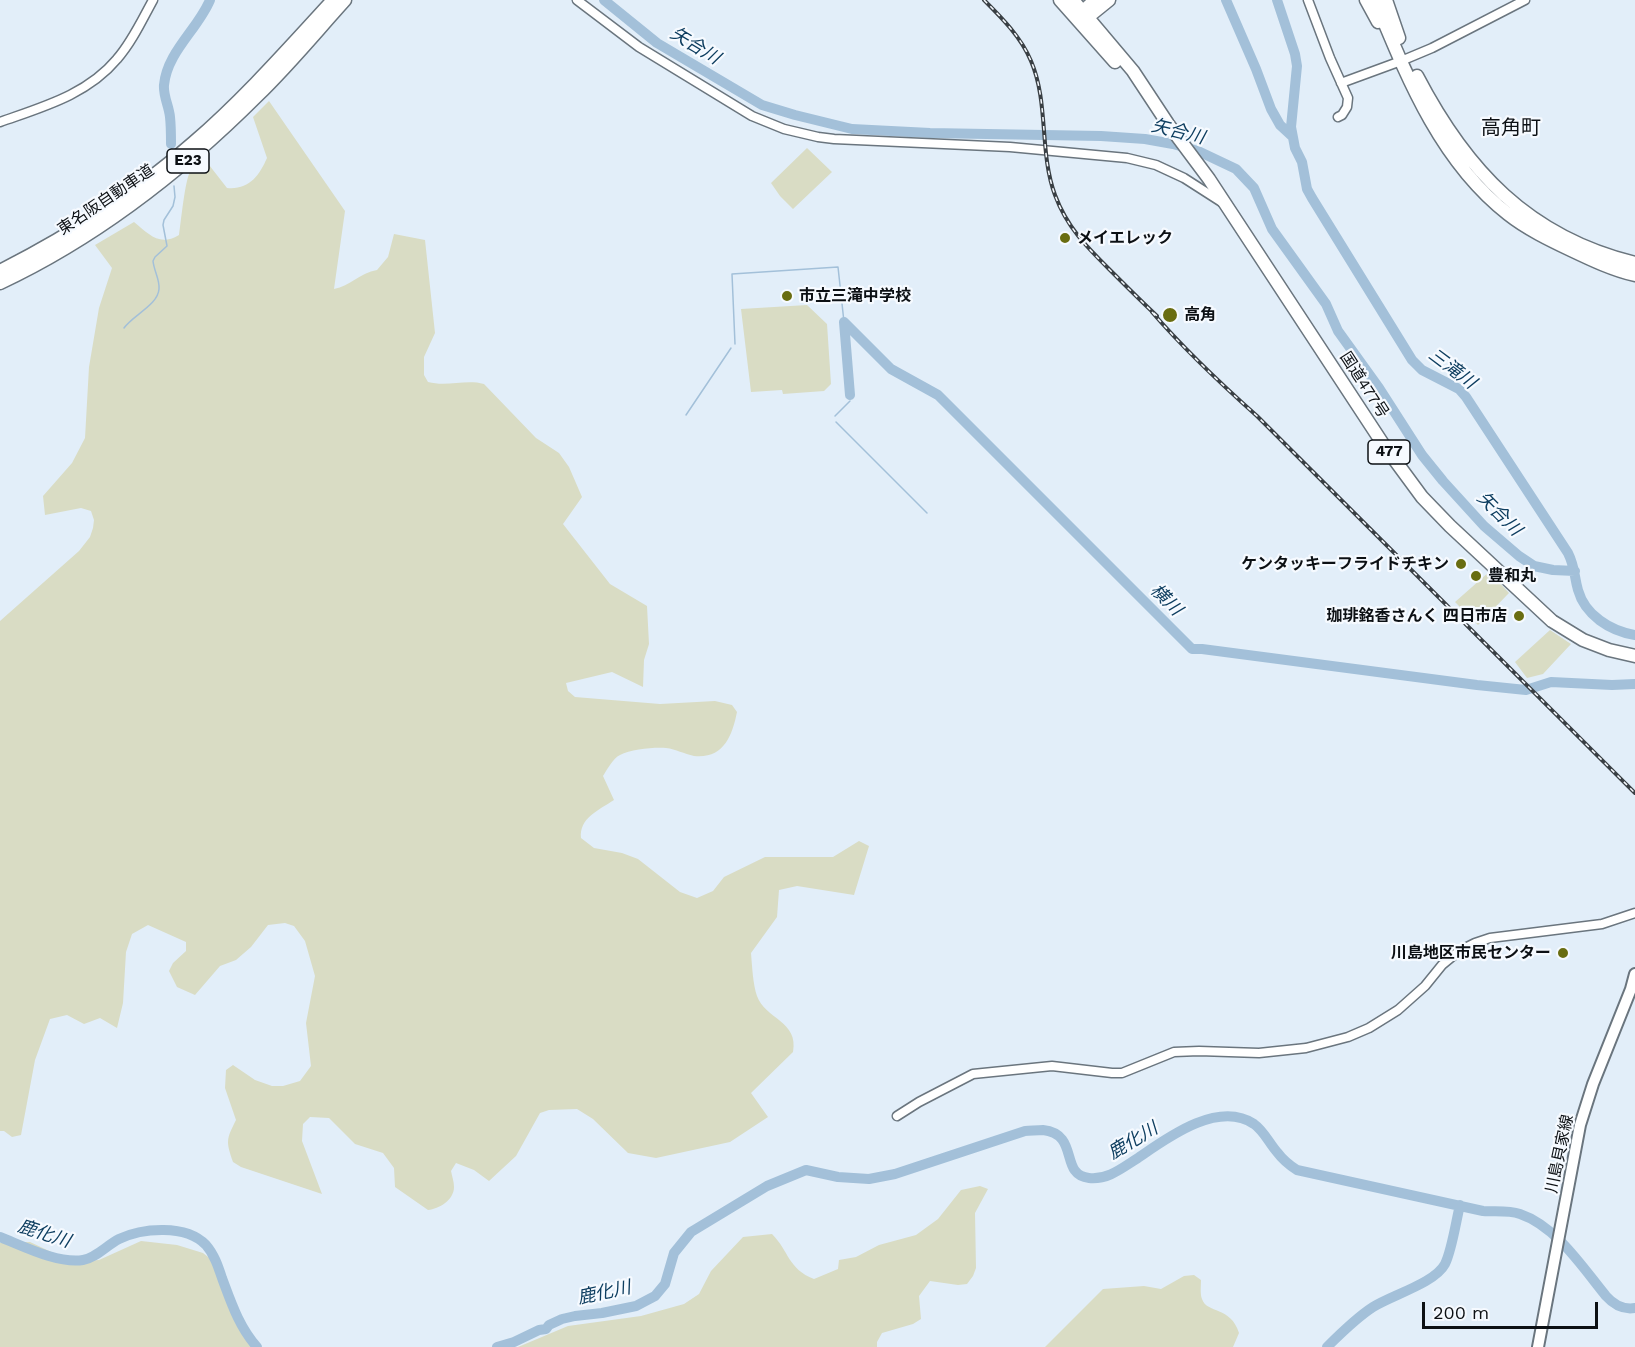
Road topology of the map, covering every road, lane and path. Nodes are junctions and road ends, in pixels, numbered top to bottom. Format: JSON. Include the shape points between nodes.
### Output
{"nodes":[{"id":1,"x":153,"y":0,"type":"edge"},
{"id":2,"x":333,"y":0,"type":"edge"},
{"id":3,"x":345,"y":0,"type":"edge"},
{"id":4,"x":577,"y":0,"type":"edge"},
{"id":5,"x":1060,"y":0,"type":"edge"},
{"id":6,"x":1073,"y":0,"type":"edge"},
{"id":7,"x":1095,"y":0,"type":"edge"},
{"id":8,"x":1108,"y":0,"type":"edge"},
{"id":9,"x":1308,"y":0,"type":"edge"},
{"id":10,"x":1366,"y":0,"type":"edge"},
{"id":11,"x":1375,"y":0,"type":"edge"},
{"id":12,"x":1386,"y":0,"type":"edge"},
{"id":13,"x":1525,"y":0,"type":"edge"},
{"id":14,"x":1083,"y":16,"type":"junction"},
{"id":15,"x":1402,"y":57,"type":"junction"},
{"id":16,"x":1341,"y":82,"type":"junction"},
{"id":17,"x":1338,"y":117,"type":"dead end"},
{"id":18,"x":0,"y":122,"type":"edge"},
{"id":19,"x":1226,"y":205,"type":"junction"},
{"id":20,"x":1635,"y":263,"type":"edge"},
{"id":21,"x":0,"y":271,"type":"edge"},
{"id":22,"x":1635,"y":275,"type":"edge"},
{"id":23,"x":0,"y":283,"type":"edge"},
{"id":24,"x":1635,"y":656,"type":"edge"},
{"id":25,"x":1635,"y":913,"type":"edge"},
{"id":26,"x":1635,"y":974,"type":"edge"},
{"id":27,"x":897,"y":1116,"type":"dead end"},
{"id":28,"x":1538,"y":1347,"type":"edge"}],
"edges":[{"from":1,"to":18,"type":"street","via":[[124,51],[102,75],[67,98]]},
{"from":2,"to":21,"type":"highway","name":"東名阪自動車道","number":"E23","via":[[219,119],[175,158],[85,224]]},
{"from":3,"to":23,"type":"highway","name":"東名阪自動車道","number":"E23","via":[[260,94],[174,173],[78,241]]},
{"from":4,"to":19,"type":"street","via":[[655,58],[752,116],[784,129],[834,139],[1010,147],[1127,158],[1184,178]]},
{"from":5,"to":14,"type":"highway","name":"国道477号","number":"477"},
{"from":6,"to":14,"type":"highway","name":"国道477号","number":"477"},
{"from":7,"to":14,"type":"highway"},
{"from":8,"to":14,"type":"highway"},
{"from":9,"to":16,"type":"street"},
{"from":10,"to":15,"type":"highway"},
{"from":11,"to":15,"type":"highway"},
{"from":12,"to":15,"type":"highway","via":[[1403,48]]},
{"from":13,"to":15,"type":"street","via":[[1432,48]]},
{"from":14,"to":19,"type":"highway","name":"国道477号","number":"477"},
{"from":15,"to":16,"type":"street"},
{"from":15,"to":20,"type":"highway","via":[[1470,159],[1511,201],[1550,229],[1588,248]]},
{"from":15,"to":22,"type":"highway","via":[[1434,128],[1480,188],[1509,214],[1551,241]]},
{"from":16,"to":17,"type":"street","via":[[1348,98]]},
{"from":19,"to":24,"type":"highway","name":"国道477号","number":"477","via":[[1422,497],[1551,621],[1583,640]]},
{"from":25,"to":27,"type":"street","via":[[1602,924],[1475,943],[1449,958],[1398,1011],[1335,1041],[1259,1053],[1174,1052],[1112,1074],[1052,1066],[973,1074]]},
{"from":26,"to":28,"type":"main road","name":"川島貝家線","via":[[1580,1125]]}]}
